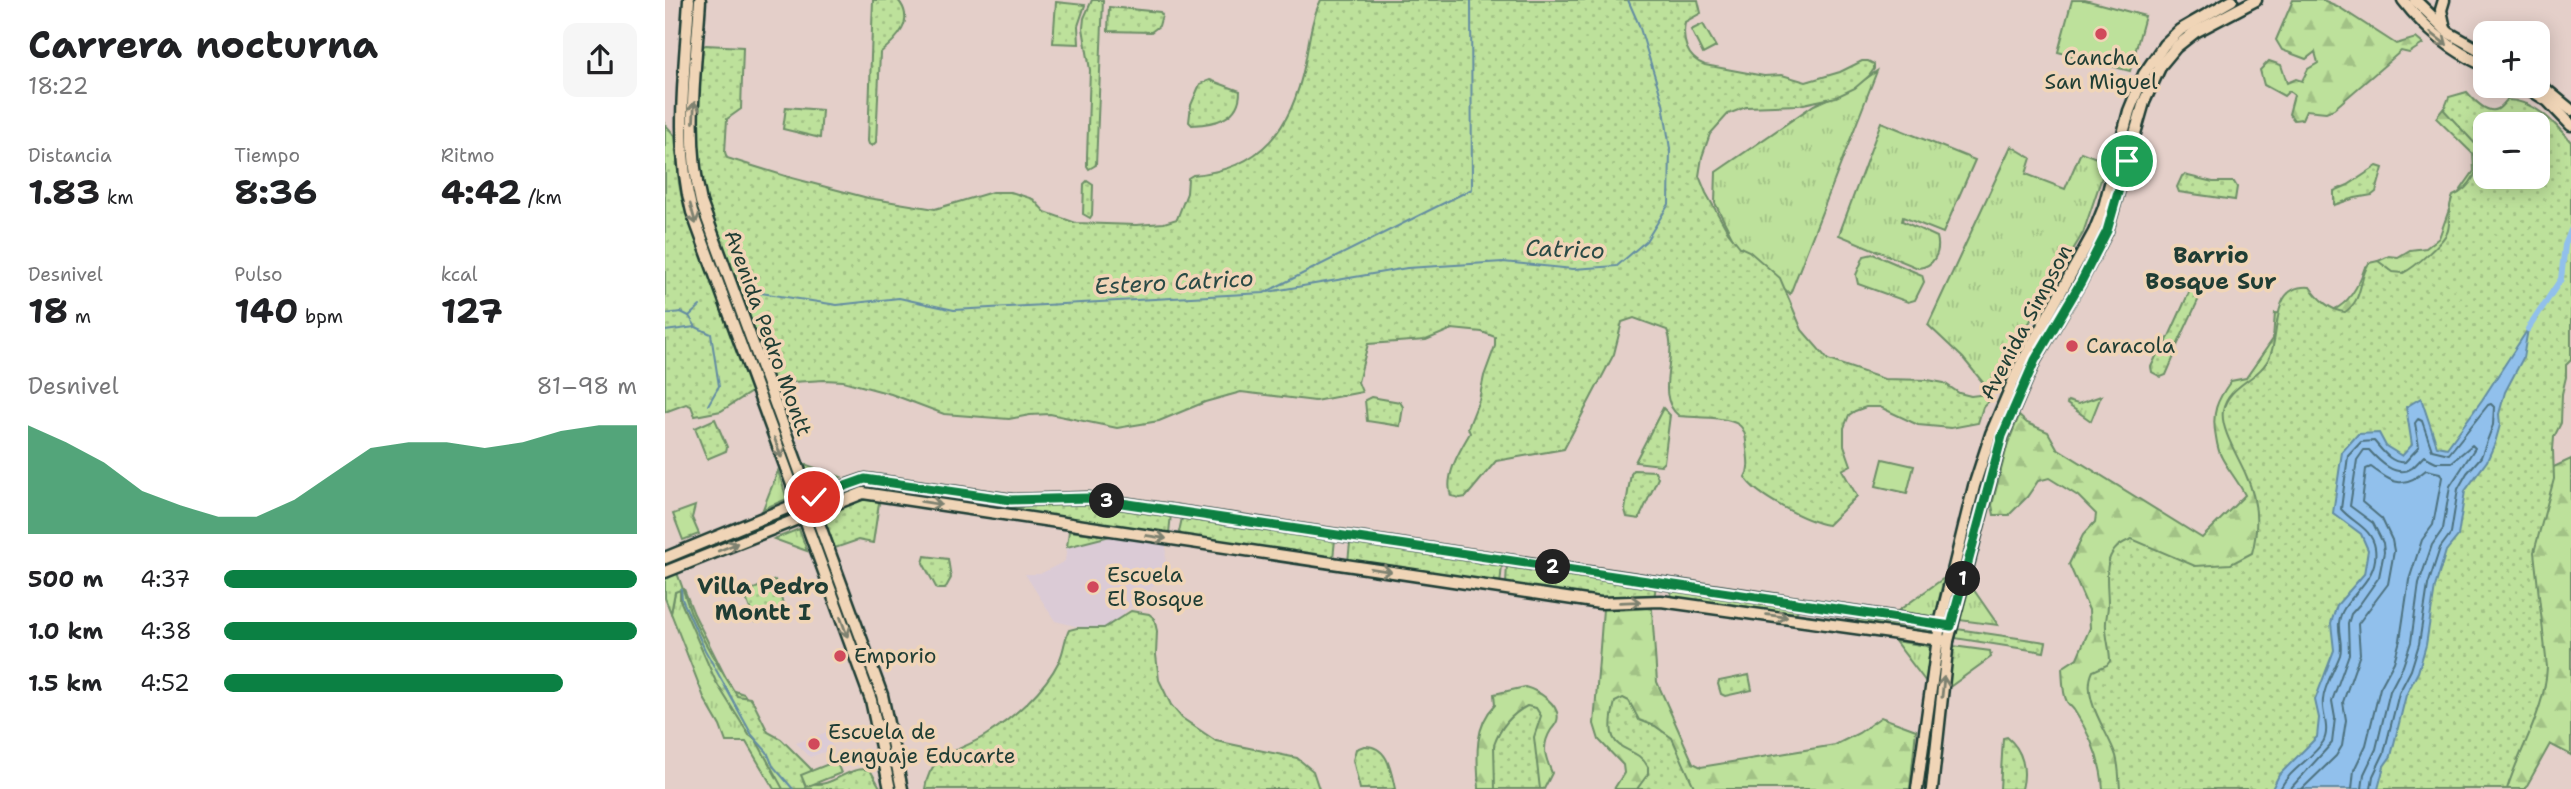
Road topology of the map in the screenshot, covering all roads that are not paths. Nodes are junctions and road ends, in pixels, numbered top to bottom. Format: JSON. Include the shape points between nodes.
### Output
{"nodes":[{"id":1,"x":689,"y":0,"type":"edge"},
{"id":2,"x":700,"y":0,"type":"edge"},
{"id":3,"x":2232,"y":0,"type":"edge"},
{"id":4,"x":2256,"y":0,"type":"edge"},
{"id":5,"x":2403,"y":0,"type":"edge"},
{"id":6,"x":2415,"y":0,"type":"edge"},
{"id":7,"x":2444,"y":0,"type":"edge"},
{"id":8,"x":2445,"y":30,"type":"junction"},
{"id":9,"x":2473,"y":45,"type":"edge"},
{"id":10,"x":2473,"y":59,"type":"edge"},
{"id":11,"x":2150,"y":63,"type":"junction"},
{"id":12,"x":2550,"y":93,"type":"edge"},
{"id":13,"x":2543,"y":98,"type":"edge"},
{"id":14,"x":2142,"y":109,"type":"junction"},
{"id":15,"x":2571,"y":110,"type":"edge"},
{"id":16,"x":2571,"y":125,"type":"edge"},
{"id":17,"x":2108,"y":213,"type":"junction"},
{"id":18,"x":1974,"y":486,"type":"junction"},
{"id":19,"x":1986,"y":493,"type":"junction"},
{"id":20,"x":804,"y":501,"type":"junction"},
{"id":21,"x":809,"y":515,"type":"junction"},
{"id":22,"x":665,"y":558,"type":"edge"},
{"id":23,"x":665,"y":572,"type":"edge"},
{"id":24,"x":1940,"y":624,"type":"junction"},
{"id":25,"x":1951,"y":626,"type":"junction"},
{"id":26,"x":1943,"y":640,"type":"junction"},
{"id":27,"x":890,"y":789,"type":"edge"},
{"id":28,"x":902,"y":789,"type":"edge"},
{"id":29,"x":1917,"y":789,"type":"edge"},
{"id":30,"x":1932,"y":789,"type":"edge"}],
"edges":[{"from":1,"to":20,"type":"main road","name":"Avenida Pedro Montt","one_way":true,"via":[[681,139],[688,197]]},
{"from":20,"to":2,"type":"main road","name":"Avenida Pedro Montt","one_way":true,"via":[[698,190],[692,139]]},
{"from":3,"to":11,"type":"main road","name":"Avenida Simpson","via":[[2180,30]]},
{"from":4,"to":14,"type":"main road","name":"Avenida Simpson","via":[[2205,25],[2176,47],[2161,65]]},
{"from":5,"to":10,"type":"main road","one_way":true,"via":[[2439,40]]},
{"from":6,"to":8,"type":"main road"},
{"from":7,"to":8,"type":"main road"},
{"from":8,"to":9,"type":"main road"},
{"from":11,"to":14,"type":"main road","via":[[2136,104]]},
{"from":11,"to":17,"type":"main road","name":"Avenida Simpson","via":[[2129,111]]},
{"from":12,"to":15,"type":"main road"},
{"from":13,"to":16,"type":"main road"},
{"from":14,"to":17,"type":"main road","name":"Avenida Simpson"},
{"from":17,"to":18,"type":"main road","name":"Avenida Simpson","via":[[2019,368]]},
{"from":17,"to":19,"type":"main road","name":"Avenida Simpson","via":[[2081,282],[2029,373],[2002,436]]},
{"from":18,"to":19,"type":"main road"},
{"from":18,"to":24,"type":"main road","name":"Avenida Simpson"},
{"from":19,"to":25,"type":"main road","name":"Avenida Simpson"},
{"from":20,"to":21,"type":"main road","name":"Avenida Pedro Montt"},
{"from":20,"to":22,"type":"main road"},
{"from":20,"to":24,"type":"main road","via":[[865,479],[1011,500],[1088,498]]},
{"from":23,"to":21,"type":"main road","one_way":true},
{"from":21,"to":26,"type":"main road","one_way":true,"via":[[863,493],[1600,603],[1661,601]]},
{"from":21,"to":27,"type":"main road","name":"Avenida Pedro Montt","one_way":true,"via":[[871,700]]},
{"from":21,"to":28,"type":"main road","name":"Avenida Pedro Montt","via":[[882,695]]},
{"from":24,"to":25,"type":"main road"},
{"from":24,"to":26,"type":"main road","name":"Avenida Simpson"},
{"from":25,"to":26,"type":"main road","name":"Avenida Simpson"},
{"from":26,"to":29,"type":"main road","name":"Avenida Simpson"},
{"from":30,"to":26,"type":"main road","name":"Avenida Simpson","one_way":true}]}
